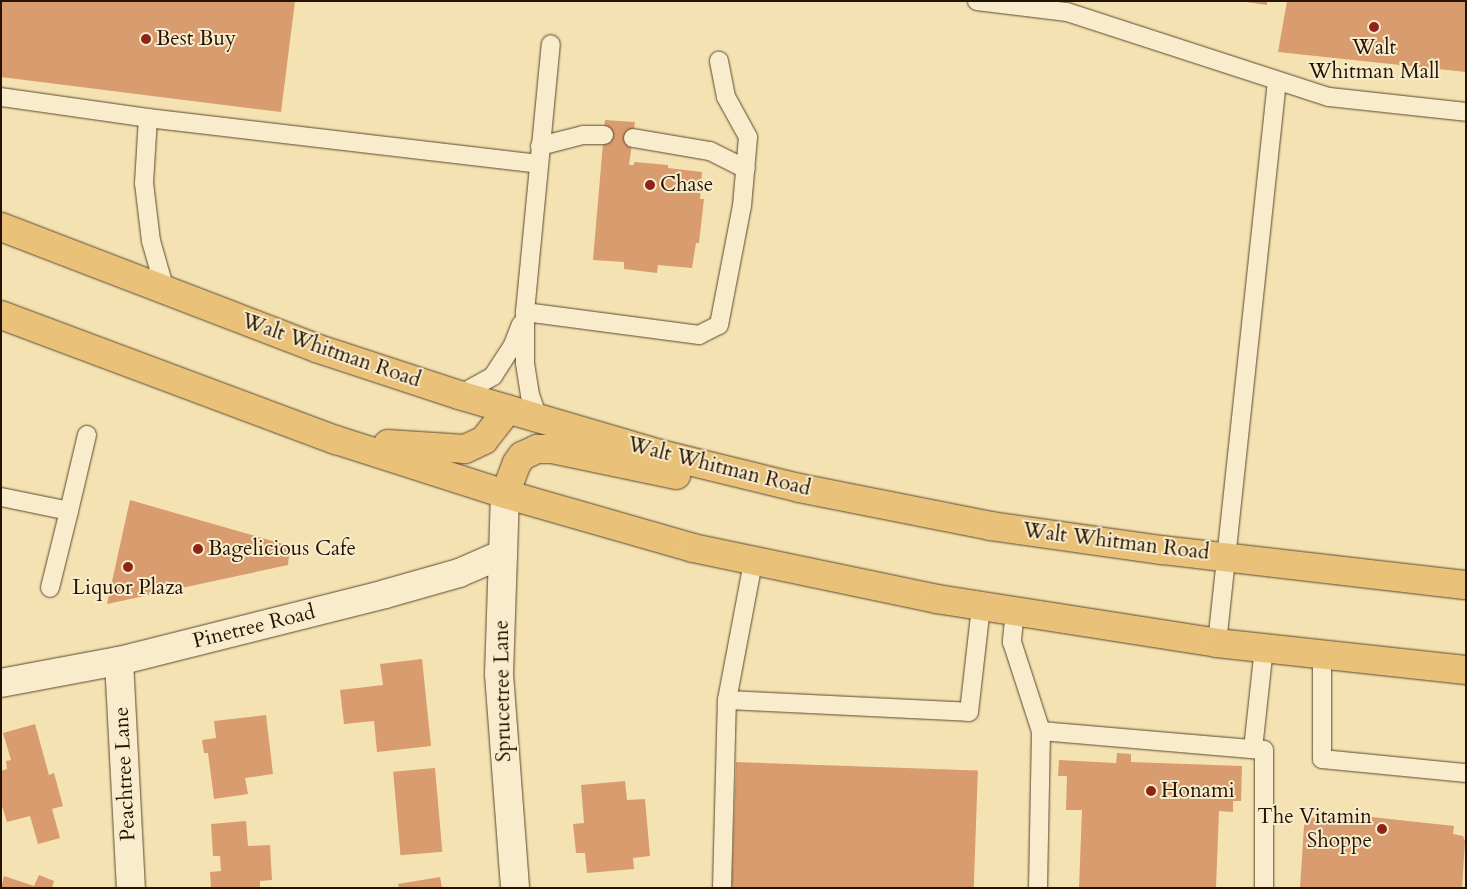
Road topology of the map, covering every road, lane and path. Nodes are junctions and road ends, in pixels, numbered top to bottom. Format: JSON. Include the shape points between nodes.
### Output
{"nodes":[{"id":1,"x":977,"y":1,"type":"edge"},
{"id":2,"x":551,"y":44,"type":"dead end"},
{"id":3,"x":719,"y":61,"type":"dead end"},
{"id":4,"x":1277,"y":81,"type":"junction"},
{"id":5,"x":1,"y":97,"type":"edge"},
{"id":6,"x":1466,"y":112,"type":"edge"},
{"id":7,"x":148,"y":118,"type":"junction"},
{"id":8,"x":604,"y":135,"type":"dead end"},
{"id":9,"x":633,"y":138,"type":"dead end"},
{"id":10,"x":540,"y":146,"type":"junction"},
{"id":11,"x":538,"y":164,"type":"junction"},
{"id":12,"x":746,"y":169,"type":"junction"},
{"id":13,"x":1,"y":227,"type":"edge"},
{"id":14,"x":165,"y":290,"type":"junction"},
{"id":15,"x":526,"y":312,"type":"junction"},
{"id":16,"x":2,"y":321,"type":"edge"},
{"id":17,"x":459,"y":395,"type":"junction"},
{"id":18,"x":508,"y":409,"type":"junction"},
{"id":19,"x":538,"y":418,"type":"junction"},
{"id":20,"x":87,"y":435,"type":"dead end"},
{"id":21,"x":336,"y":440,"type":"junction"},
{"id":22,"x":799,"y":488,"type":"junction"},
{"id":23,"x":505,"y":494,"type":"junction"},
{"id":24,"x":1,"y":497,"type":"edge"},
{"id":25,"x":69,"y":511,"type":"junction"},
{"id":26,"x":503,"y":554,"type":"junction"},
{"id":27,"x":1227,"y":557,"type":"junction"},
{"id":28,"x":752,"y":562,"type":"junction"},
{"id":29,"x":1466,"y":584,"type":"edge"},
{"id":30,"x":50,"y":588,"type":"dead end"},
{"id":31,"x":981,"y":606,"type":"junction"},
{"id":32,"x":1016,"y":612,"type":"junction"},
{"id":33,"x":1217,"y":643,"type":"junction"},
{"id":34,"x":1264,"y":648,"type":"junction"},
{"id":35,"x":1322,"y":654,"type":"junction"},
{"id":36,"x":119,"y":661,"type":"junction"},
{"id":37,"x":1466,"y":670,"type":"edge"},
{"id":38,"x":1,"y":683,"type":"edge"},
{"id":39,"x":727,"y":700,"type":"junction"},
{"id":40,"x":1041,"y":731,"type":"junction"},
{"id":41,"x":1253,"y":749,"type":"junction"},
{"id":42,"x":1466,"y":773,"type":"edge"},
{"id":43,"x":131,"y":888,"type":"edge"},
{"id":44,"x":515,"y":888,"type":"edge"},
{"id":45,"x":722,"y":888,"type":"edge"},
{"id":46,"x":1038,"y":888,"type":"edge"},
{"id":47,"x":1264,"y":888,"type":"edge"}],
"edges":[{"from":1,"to":4,"type":"lane","via":[[1066,12]]},
{"from":2,"to":10,"type":"lane"},
{"from":3,"to":12,"type":"lane","via":[[726,97],[748,138]]},
{"from":4,"to":6,"type":"lane","via":[[1329,97]]},
{"from":4,"to":27,"type":"lane"},
{"from":5,"to":7,"type":"lane"},
{"from":7,"to":11,"type":"lane"},
{"from":7,"to":14,"type":"lane","via":[[144,183],[151,241]]},
{"from":8,"to":10,"type":"lane","via":[[584,135]]},
{"from":9,"to":12,"type":"lane","via":[[710,151]]},
{"from":10,"to":11,"type":"lane"},
{"from":11,"to":15,"type":"lane"},
{"from":12,"to":15,"type":"lane","via":[[719,325],[698,335]]},
{"from":13,"to":14,"type":"main road","name":"Walt Whitman Road"},
{"from":14,"to":17,"type":"main road","name":"Walt Whitman Road","via":[[316,348]]},
{"from":15,"to":17,"type":"lane","via":[[513,345],[493,376]]},
{"from":15,"to":19,"type":"lane","via":[[526,369]]},
{"from":16,"to":21,"type":"main road"},
{"from":17,"to":18,"type":"main road","name":"Walt Whitman Road"},
{"from":18,"to":19,"type":"main road","name":"Walt Whitman Road"},
{"from":18,"to":21,"type":"main road","via":[[484,440],[465,449]]},
{"from":19,"to":22,"type":"main road","name":"Walt Whitman Road","via":[[664,455]]},
{"from":20,"to":25,"type":"lane"},
{"from":21,"to":23,"type":"main road"},
{"from":22,"to":23,"type":"main road","via":[[664,474],[537,449],[522,456],[517,463]]},
{"from":22,"to":27,"type":"main road","name":"Walt Whitman Road","via":[[991,526]]},
{"from":23,"to":26,"type":"street","name":"Sprucetree Lane"},
{"from":23,"to":28,"type":"main road"},
{"from":24,"to":25,"type":"lane"},
{"from":25,"to":30,"type":"lane"},
{"from":26,"to":36,"type":"street","name":"Pinetree Road","via":[[459,573],[385,594]]},
{"from":26,"to":44,"type":"street","name":"Sprucetree Lane","via":[[499,674]]},
{"from":27,"to":29,"type":"main road","name":"Walt Whitman Road"},
{"from":27,"to":33,"type":"lane"},
{"from":28,"to":31,"type":"main road","via":[[820,578]]},
{"from":28,"to":39,"type":"lane"},
{"from":31,"to":32,"type":"main road"},
{"from":31,"to":39,"type":"lane","via":[[969,712]]},
{"from":32,"to":33,"type":"main road"},
{"from":32,"to":40,"type":"lane","via":[[1012,642]]},
{"from":33,"to":34,"type":"main road"},
{"from":34,"to":35,"type":"main road"},
{"from":34,"to":41,"type":"lane"},
{"from":35,"to":37,"type":"main road"},
{"from":35,"to":42,"type":"lane","via":[[1322,759]]},
{"from":36,"to":38,"type":"street","name":"Pinetree Road"},
{"from":36,"to":43,"type":"street","name":"Peachtree Lane"},
{"from":39,"to":45,"type":"lane"},
{"from":40,"to":41,"type":"lane"},
{"from":40,"to":46,"type":"lane"},
{"from":41,"to":47,"type":"lane","via":[[1264,750]]}]}
